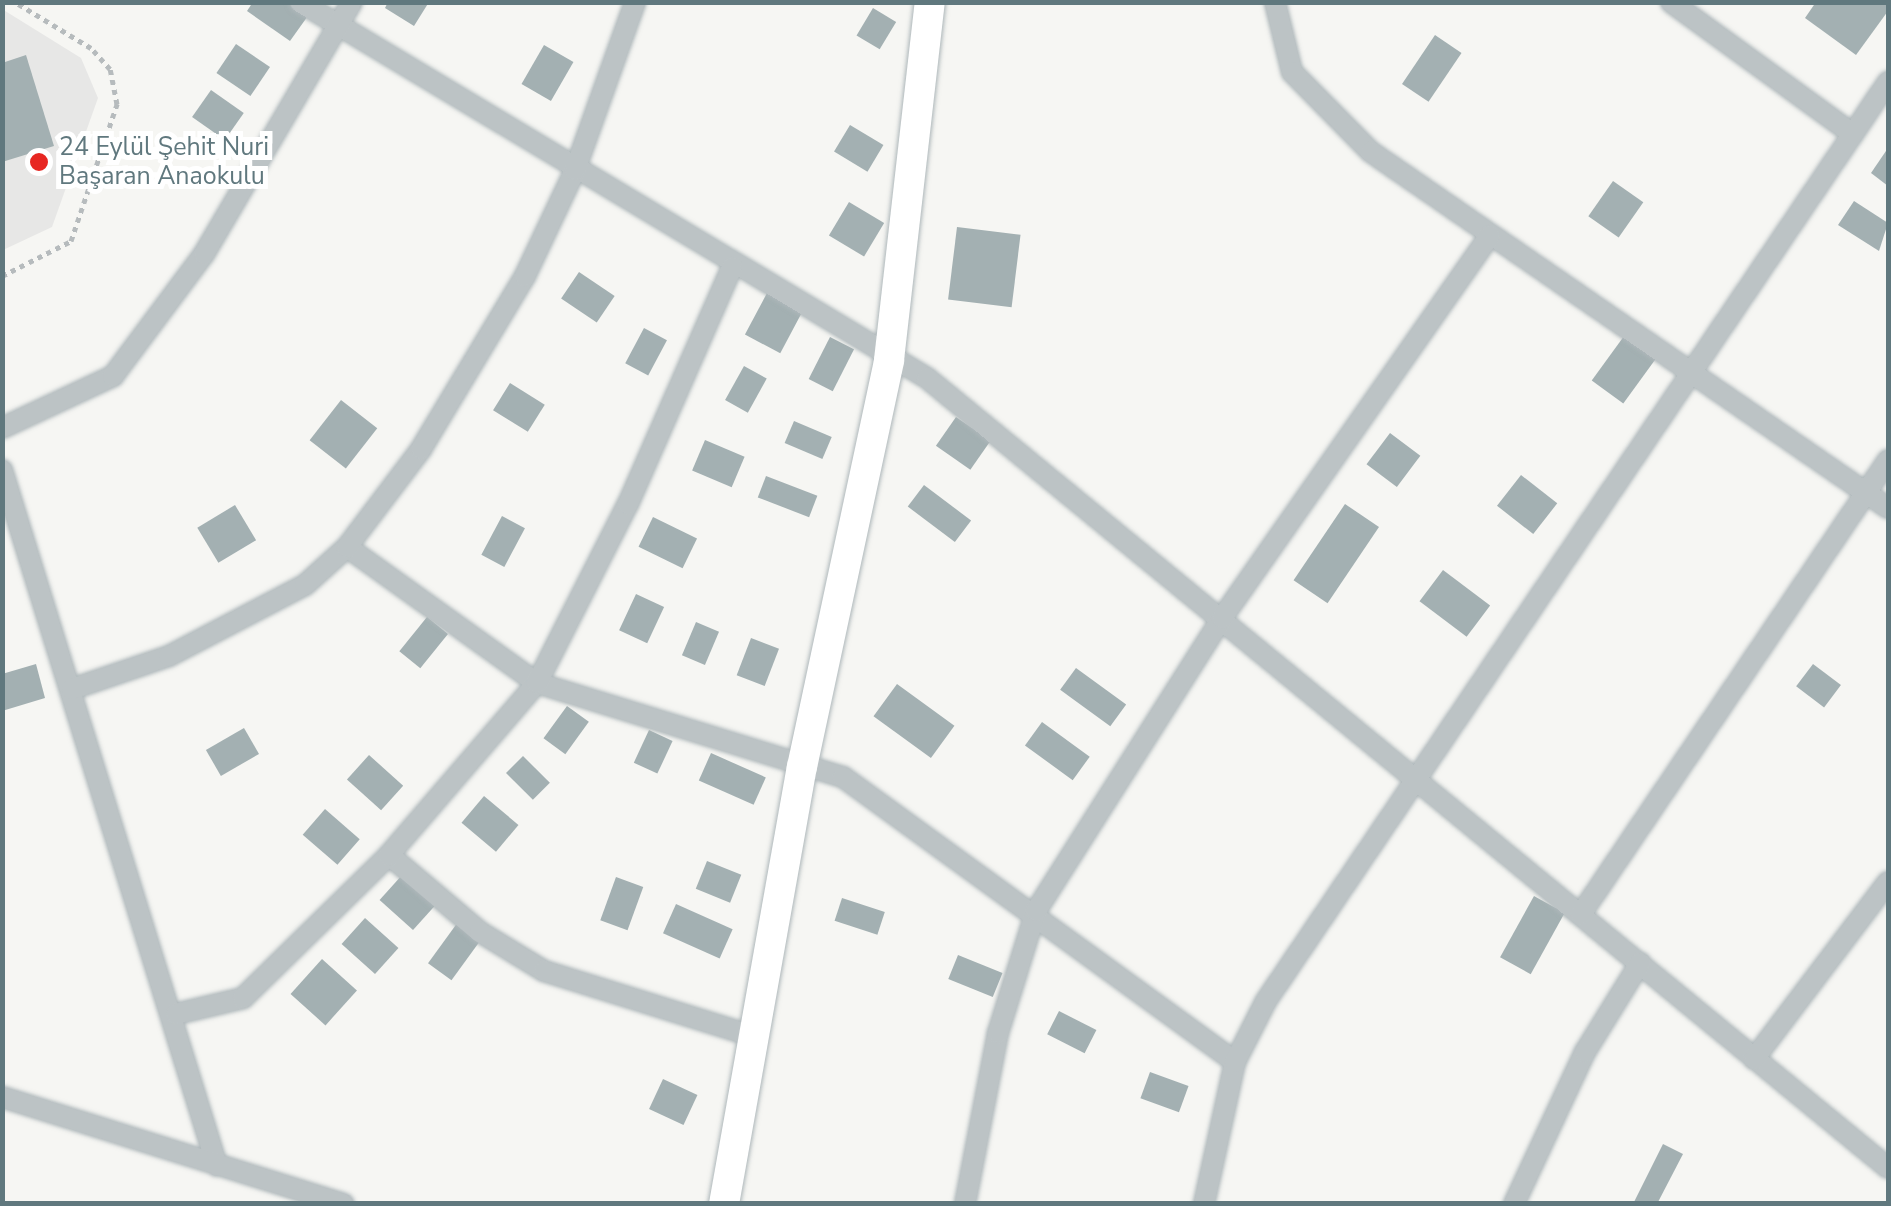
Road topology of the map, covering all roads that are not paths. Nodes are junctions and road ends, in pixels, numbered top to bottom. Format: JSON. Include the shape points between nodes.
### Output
{"nodes":[{"id":1,"x":300,"y":2,"type":"edge"},
{"id":2,"x":352,"y":2,"type":"edge"},
{"id":3,"x":635,"y":2,"type":"edge"},
{"id":4,"x":930,"y":2,"type":"edge"},
{"id":5,"x":1275,"y":2,"type":"edge"},
{"id":6,"x":1671,"y":2,"type":"edge"},
{"id":7,"x":338,"y":26,"type":"junction"},
{"id":8,"x":1888,"y":82,"type":"edge"},
{"id":9,"x":1853,"y":134,"type":"junction"},
{"id":10,"x":574,"y":170,"type":"junction"},
{"id":11,"x":1490,"y":235,"type":"junction"},
{"id":12,"x":732,"y":267,"type":"junction"},
{"id":13,"x":889,"y":360,"type":"junction"},
{"id":14,"x":1688,"y":372,"type":"junction"},
{"id":15,"x":2,"y":428,"type":"edge"},
{"id":16,"x":1888,"y":460,"type":"edge"},
{"id":17,"x":2,"y":470,"type":"edge"},
{"id":18,"x":1867,"y":492,"type":"junction"},
{"id":19,"x":1888,"y":508,"type":"edge"},
{"id":20,"x":347,"y":546,"type":"junction"},
{"id":21,"x":1222,"y":618,"type":"junction"},
{"id":22,"x":536,"y":683,"type":"junction"},
{"id":23,"x":72,"y":688,"type":"junction"},
{"id":24,"x":802,"y":767,"type":"junction"},
{"id":25,"x":1414,"y":778,"type":"junction"},
{"id":26,"x":389,"y":854,"type":"junction"},
{"id":27,"x":1888,"y":882,"type":"edge"},
{"id":28,"x":1036,"y":911,"type":"junction"},
{"id":29,"x":1581,"y":914,"type":"junction"},
{"id":30,"x":1640,"y":963,"type":"junction"},
{"id":31,"x":176,"y":1014,"type":"junction"},
{"id":32,"x":756,"y":1037,"type":"junction"},
{"id":33,"x":1754,"y":1059,"type":"junction"},
{"id":34,"x":1235,"y":1062,"type":"junction"},
{"id":35,"x":2,"y":1097,"type":"edge"},
{"id":36,"x":217,"y":1166,"type":"junction"},
{"id":37,"x":1888,"y":1168,"type":"edge"},
{"id":38,"x":344,"y":1204,"type":"edge"},
{"id":39,"x":724,"y":1204,"type":"edge"},
{"id":40,"x":965,"y":1204,"type":"edge"},
{"id":41,"x":1204,"y":1204,"type":"edge"},
{"id":42,"x":1514,"y":1204,"type":"edge"}],
"edges":[{"from":1,"to":7,"type":"street"},
{"from":2,"to":7,"type":"street"},
{"from":3,"to":10,"type":"street"},
{"from":4,"to":13,"type":"street"},
{"from":5,"to":11,"type":"street","via":[[1292,72],[1318,101],[1370,152]]},
{"from":6,"to":9,"type":"street"},
{"from":7,"to":10,"type":"street"},
{"from":7,"to":15,"type":"street","via":[[204,254],[113,376]]},
{"from":8,"to":9,"type":"street"},
{"from":9,"to":14,"type":"street"},
{"from":10,"to":12,"type":"street"},
{"from":10,"to":20,"type":"street","via":[[516,292],[421,449]]},
{"from":11,"to":14,"type":"street"},
{"from":11,"to":21,"type":"street"},
{"from":12,"to":13,"type":"street"},
{"from":12,"to":22,"type":"street","via":[[628,504]]},
{"from":13,"to":21,"type":"street","via":[[982,420]]},
{"from":13,"to":24,"type":"street"},
{"from":14,"to":18,"type":"street"},
{"from":14,"to":25,"type":"street"},
{"from":16,"to":18,"type":"street"},
{"from":17,"to":23,"type":"street"},
{"from":18,"to":19,"type":"street"},
{"from":18,"to":29,"type":"street"},
{"from":20,"to":22,"type":"street"},
{"from":20,"to":23,"type":"street","via":[[305,585],[169,656]]},
{"from":21,"to":25,"type":"street"},
{"from":21,"to":28,"type":"street"},
{"from":22,"to":24,"type":"street"},
{"from":22,"to":26,"type":"street"},
{"from":23,"to":31,"type":"street"},
{"from":24,"to":28,"type":"street","via":[[842,777]]},
{"from":24,"to":32,"type":"street"},
{"from":25,"to":29,"type":"street"},
{"from":25,"to":34,"type":"street","via":[[1275,986]]},
{"from":26,"to":31,"type":"street","via":[[242,998]]},
{"from":26,"to":32,"type":"street","via":[[480,932],[544,971]]},
{"from":27,"to":33,"type":"street"},
{"from":28,"to":34,"type":"street","via":[[1181,1030]]},
{"from":28,"to":40,"type":"street","via":[[998,1033]]},
{"from":29,"to":30,"type":"street"},
{"from":30,"to":33,"type":"street"},
{"from":30,"to":42,"type":"street","via":[[1586,1052]]},
{"from":31,"to":36,"type":"street"},
{"from":32,"to":39,"type":"street"},
{"from":33,"to":37,"type":"street"},
{"from":34,"to":41,"type":"street"},
{"from":35,"to":36,"type":"street"},
{"from":36,"to":38,"type":"street"}]}
